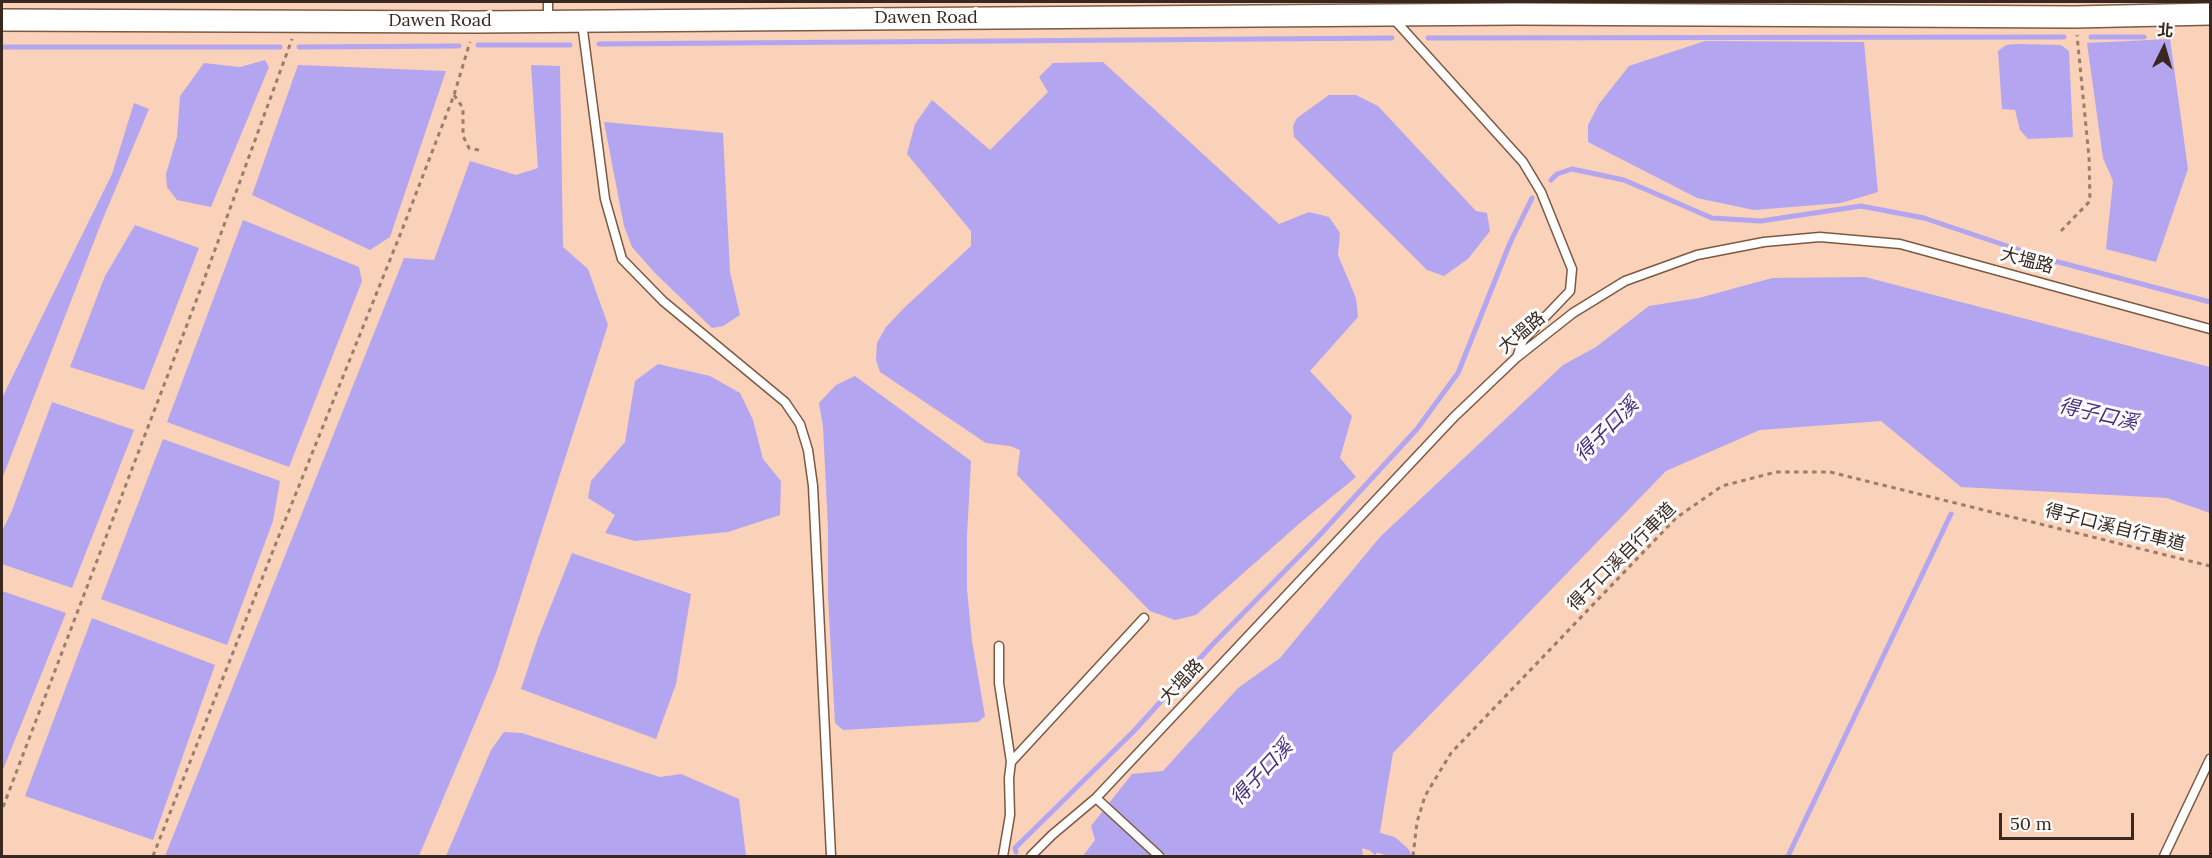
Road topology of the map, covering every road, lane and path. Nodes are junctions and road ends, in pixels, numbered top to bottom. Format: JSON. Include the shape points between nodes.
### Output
{"nodes":[{"id":1,"x":548,"y":11,"type":"edge"},
{"id":2,"x":2074,"y":13,"type":"junction"},
{"id":3,"x":2211,"y":14,"type":"edge"},
{"id":4,"x":1391,"y":15,"type":"junction"},
{"id":5,"x":2,"y":20,"type":"edge"},
{"id":6,"x":581,"y":20,"type":"junction"},
{"id":7,"x":299,"y":21,"type":"junction"},
{"id":8,"x":476,"y":22,"type":"junction"},
{"id":9,"x":454,"y":95,"type":"junction"},
{"id":10,"x":483,"y":151,"type":"dead end"},
{"id":11,"x":2061,"y":231,"type":"dead end"},
{"id":12,"x":2211,"y":329,"type":"edge"},
{"id":13,"x":1516,"y":358,"type":"junction"},
{"id":14,"x":2211,"y":566,"type":"edge"},
{"id":15,"x":1143,"y":618,"type":"dead end"},
{"id":16,"x":999,"y":646,"type":"dead end"},
{"id":17,"x":2211,"y":759,"type":"edge"},
{"id":18,"x":1011,"y":762,"type":"junction"},
{"id":19,"x":1096,"y":798,"type":"junction"},
{"id":20,"x":3,"y":807,"type":"dead end"},
{"id":21,"x":153,"y":856,"type":"edge"},
{"id":22,"x":831,"y":856,"type":"edge"},
{"id":23,"x":1003,"y":856,"type":"edge"},
{"id":24,"x":1031,"y":856,"type":"edge"},
{"id":25,"x":1159,"y":856,"type":"edge"},
{"id":26,"x":1413,"y":856,"type":"edge"},
{"id":27,"x":2164,"y":856,"type":"edge"}],
"edges":[{"from":1,"to":6,"type":"street","name":"Dawen Road"},
{"from":1,"to":8,"type":"street","name":"Dawen Road"},
{"from":2,"to":3,"type":"street","name":"Dawen Road"},
{"from":2,"to":4,"type":"street","name":"Dawen Road","via":[[1711,11]]},
{"from":2,"to":11,"type":"path","via":[[2090,201]]},
{"from":4,"to":6,"type":"street","name":"Dawen Road"},
{"from":4,"to":13,"type":"lane","via":[[1522,162],[1541,192],[1572,269],[1570,291],[1523,340]]},
{"from":5,"to":7,"type":"street","name":"Dawen Road"},
{"from":6,"to":22,"type":"lane","via":[[605,199],[622,259],[663,301],[785,402],[800,424],[808,450]]},
{"from":7,"to":8,"type":"street","name":"Dawen Road"},
{"from":7,"to":20,"type":"path","via":[[206,277]]},
{"from":8,"to":9,"type":"path"},
{"from":9,"to":10,"type":"path","via":[[463,108],[463,136],[469,148]]},
{"from":9,"to":21,"type":"path"},
{"from":12,"to":13,"type":"lane","name":"大塭路","via":[[1900,244],[1820,237],[1764,242],[1697,255],[1624,281],[1573,312]]},
{"from":13,"to":19,"type":"lane","name":"大塭路","via":[[1446,426]]},
{"from":14,"to":26,"type":"path","name":"得子口溪自行車道","via":[[1830,472],[1776,472],[1722,486],[1676,518],[1451,753],[1425,796]]},
{"from":15,"to":18,"type":"lane"},
{"from":16,"to":18,"type":"lane","via":[[999,683]]},
{"from":17,"to":27,"type":"lane"},
{"from":18,"to":23,"type":"lane","via":[[1010,815]]},
{"from":19,"to":24,"type":"lane","name":"大塭路"},
{"from":19,"to":25,"type":"lane"}]}
